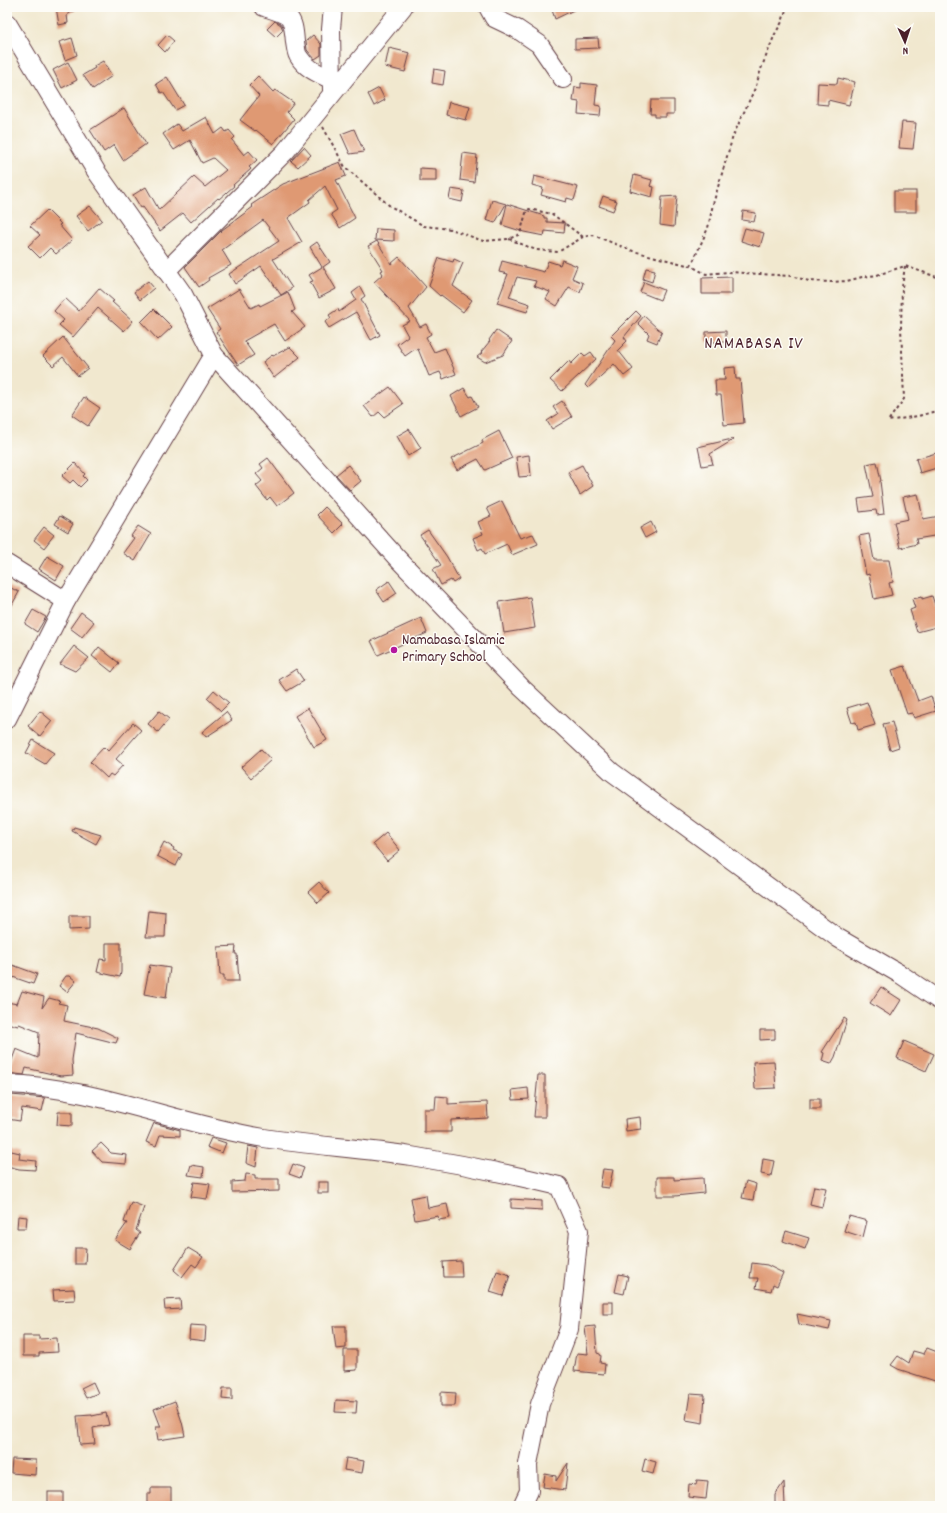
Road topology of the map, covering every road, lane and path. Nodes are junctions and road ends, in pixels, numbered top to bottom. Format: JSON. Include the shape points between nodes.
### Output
{"nodes":[{"id":1,"x":264,"y":7,"type":"edge"},
{"id":2,"x":333,"y":7,"type":"edge"},
{"id":3,"x":403,"y":7,"type":"edge"},
{"id":4,"x":488,"y":7,"type":"edge"},
{"id":5,"x":787,"y":7,"type":"edge"},
{"id":6,"x":7,"y":23,"type":"edge"},
{"id":7,"x":563,"y":79,"type":"dead end"},
{"id":8,"x":332,"y":87,"type":"junction"},
{"id":9,"x":318,"y":112,"type":"junction"},
{"id":10,"x":583,"y":237,"type":"junction"},
{"id":11,"x":509,"y":239,"type":"junction"},
{"id":12,"x":691,"y":266,"type":"junction"},
{"id":13,"x":905,"y":266,"type":"junction"},
{"id":14,"x":166,"y":271,"type":"junction"},
{"id":15,"x":940,"y":278,"type":"edge"},
{"id":16,"x":214,"y":355,"type":"junction"},
{"id":17,"x":940,"y":410,"type":"edge"},
{"id":18,"x":7,"y":564,"type":"edge"},
{"id":19,"x":66,"y":600,"type":"junction"},
{"id":20,"x":7,"y":719,"type":"edge"},
{"id":21,"x":940,"y":1001,"type":"edge"},
{"id":22,"x":7,"y":1084,"type":"edge"},
{"id":23,"x":522,"y":1506,"type":"edge"}],
"edges":[{"from":1,"to":8,"type":"street","via":[[290,18],[294,25],[298,56]]},
{"from":2,"to":8,"type":"street"},
{"from":3,"to":8,"type":"street"},
{"from":4,"to":7,"type":"street","via":[[494,18],[539,44]]},
{"from":5,"to":12,"type":"path","via":[[733,136],[708,228]]},
{"from":6,"to":14,"type":"street","via":[[96,171]]},
{"from":8,"to":9,"type":"street"},
{"from":9,"to":11,"type":"path","via":[[345,168],[390,206],[424,226],[451,229],[484,241]]},
{"from":9,"to":14,"type":"street","via":[[285,152]]},
{"from":10,"to":11,"type":"path","via":[[558,252],[536,250]]},
{"from":10,"to":11,"type":"path","via":[[552,214],[530,209],[526,213],[520,234]]},
{"from":10,"to":12,"type":"path","via":[[593,235],[633,251]]},
{"from":12,"to":13,"type":"path","via":[[706,274],[729,272],[791,276],[808,281],[831,282],[877,275]]},
{"from":13,"to":15,"type":"path"},
{"from":13,"to":17,"type":"path","via":[[901,320],[904,399],[888,421]]},
{"from":14,"to":16,"type":"street","via":[[183,294]]},
{"from":16,"to":19,"type":"street"},
{"from":16,"to":21,"type":"street","via":[[397,558],[522,688],[612,772],[838,938]]},
{"from":18,"to":19,"type":"street"},
{"from":19,"to":20,"type":"street"},
{"from":22,"to":23,"type":"street","via":[[35,1085],[264,1138],[411,1156],[559,1186],[579,1231],[569,1329],[540,1404],[528,1464],[529,1492]]}]}
